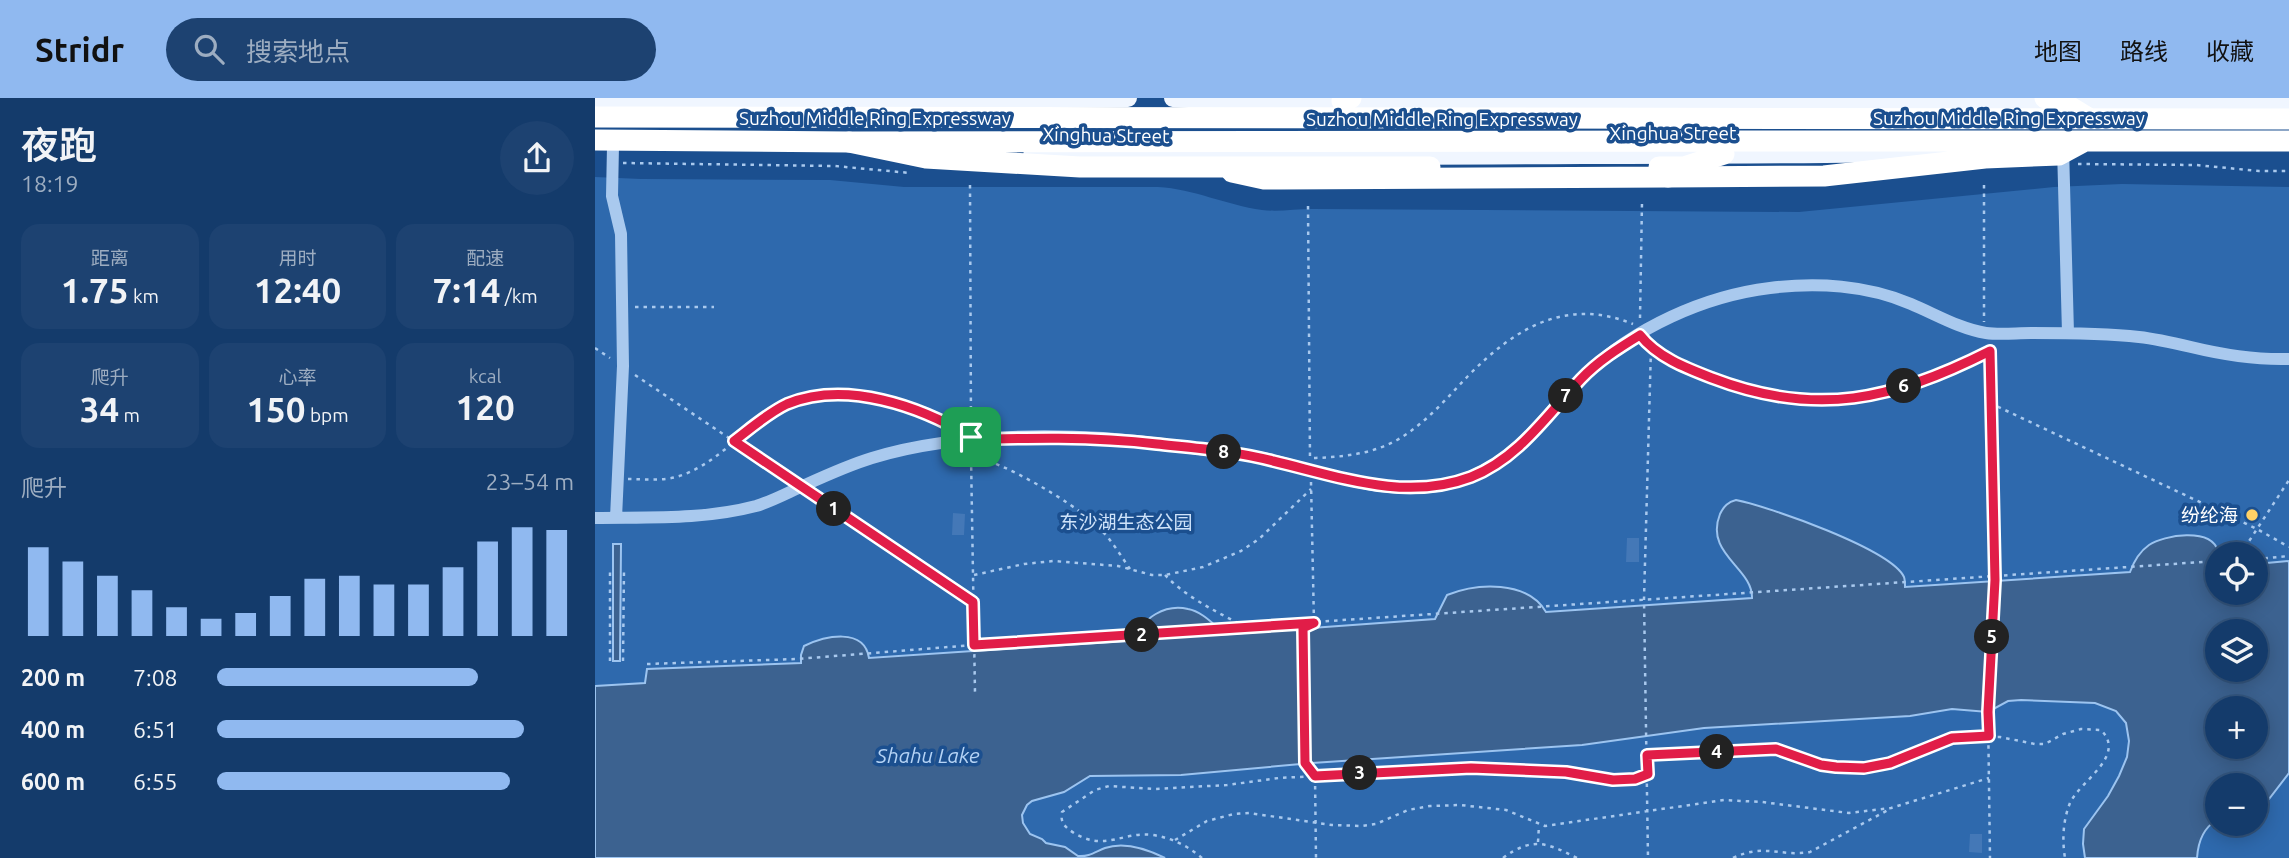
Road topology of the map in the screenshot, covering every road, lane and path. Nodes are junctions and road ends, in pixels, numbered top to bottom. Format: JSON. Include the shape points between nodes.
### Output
{"nodes":[{"id":1,"x":1128,"y":98,"type":"edge"},
{"id":2,"x":1173,"y":98,"type":"edge"},
{"id":3,"x":1184,"y":98,"type":"edge"},
{"id":4,"x":1347,"y":100,"type":"edge"},
{"id":5,"x":1908,"y":100,"type":"edge"},
{"id":6,"x":2049,"y":101,"type":"edge"},
{"id":7,"x":2070,"y":103,"type":"edge"},
{"id":8,"x":595,"y":104,"type":"edge"},
{"id":9,"x":650,"y":104,"type":"junction"},
{"id":10,"x":2289,"y":107,"type":"edge"},
{"id":11,"x":595,"y":118,"type":"edge"},
{"id":12,"x":2289,"y":119,"type":"edge"},
{"id":13,"x":2090,"y":130,"type":"junction"},
{"id":14,"x":2289,"y":141,"type":"edge"},
{"id":15,"x":849,"y":142,"type":"junction"},
{"id":16,"x":601,"y":144,"type":"edge"},
{"id":17,"x":2063,"y":147,"type":"junction"},
{"id":18,"x":2289,"y":151,"type":"edge"},
{"id":19,"x":1724,"y":154,"type":"junction"},
{"id":20,"x":1184,"y":157,"type":"junction"},
{"id":21,"x":970,"y":185,"type":"dead end"},
{"id":22,"x":1984,"y":186,"type":"dead end"},
{"id":23,"x":1641,"y":202,"type":"dead end"},
{"id":24,"x":1308,"y":206,"type":"dead end"},
{"id":25,"x":632,"y":307,"type":"dead end"},
{"id":26,"x":714,"y":307,"type":"dead end"},
{"id":27,"x":1984,"y":333,"type":"junction"},
{"id":28,"x":2068,"y":334,"type":"junction"},
{"id":29,"x":1640,"y":335,"type":"junction"},
{"id":30,"x":595,"y":348,"type":"edge"},
{"id":31,"x":1651,"y":348,"type":"junction"},
{"id":32,"x":1990,"y":351,"type":"junction"},
{"id":33,"x":2289,"y":359,"type":"edge"},
{"id":34,"x":623,"y":366,"type":"junction"},
{"id":35,"x":1990,"y":403,"type":"junction"},
{"id":36,"x":966,"y":438,"type":"junction"},
{"id":37,"x":734,"y":441,"type":"junction"},
{"id":38,"x":971,"y":456,"type":"junction"},
{"id":39,"x":1311,"y":471,"type":"junction"},
{"id":40,"x":627,"y":479,"type":"dead end"},
{"id":41,"x":2289,"y":480,"type":"edge"},
{"id":42,"x":801,"y":486,"type":"junction"},
{"id":43,"x":1311,"y":489,"type":"junction"},
{"id":44,"x":595,"y":518,"type":"edge"},
{"id":45,"x":616,"y":518,"type":"junction"},
{"id":46,"x":2257,"y":529,"type":"junction"},
{"id":47,"x":2249,"y":542,"type":"edge"},
{"id":48,"x":2289,"y":547,"type":"edge"},
{"id":49,"x":2289,"y":556,"type":"edge"},
{"id":50,"x":2268,"y":558,"type":"edge"},
{"id":51,"x":2205,"y":562,"type":"edge"},
{"id":52,"x":624,"y":569,"type":"dead end"},
{"id":53,"x":1130,"y":569,"type":"junction"},
{"id":54,"x":610,"y":570,"type":"dead end"},
{"id":55,"x":973,"y":575,"type":"junction"},
{"id":56,"x":1165,"y":575,"type":"junction"},
{"id":57,"x":1995,"y":577,"type":"junction"},
{"id":58,"x":1644,"y":599,"type":"junction"},
{"id":59,"x":973,"y":602,"type":"junction"},
{"id":60,"x":1314,"y":623,"type":"junction"},
{"id":61,"x":1247,"y":628,"type":"junction"},
{"id":62,"x":974,"y":645,"type":"junction"},
{"id":63,"x":623,"y":660,"type":"dead end"},
{"id":64,"x":610,"y":661,"type":"dead end"},
{"id":65,"x":647,"y":664,"type":"dead end"},
{"id":66,"x":975,"y":693,"type":"dead end"},
{"id":67,"x":1989,"y":736,"type":"junction"},
{"id":68,"x":1647,"y":755,"type":"junction"},
{"id":69,"x":1648,"y":774,"type":"junction"},
{"id":70,"x":1315,"y":776,"type":"junction"},
{"id":71,"x":1989,"y":778,"type":"junction"},
{"id":72,"x":1891,"y":808,"type":"junction"},
{"id":73,"x":1648,"y":811,"type":"junction"},
{"id":74,"x":1316,"y":822,"type":"junction"},
{"id":75,"x":1539,"y":825,"type":"junction"},
{"id":76,"x":1175,"y":840,"type":"junction"},
{"id":77,"x":1538,"y":842,"type":"junction"},
{"id":78,"x":1202,"y":858,"type":"edge"},
{"id":79,"x":1316,"y":858,"type":"edge"},
{"id":80,"x":1503,"y":858,"type":"edge"},
{"id":81,"x":1577,"y":858,"type":"edge"},
{"id":82,"x":1648,"y":858,"type":"edge"},
{"id":83,"x":1733,"y":858,"type":"edge"},
{"id":84,"x":1990,"y":858,"type":"edge"},
{"id":85,"x":2065,"y":858,"type":"edge"}],
"edges":[{"from":1,"to":9,"type":"main road","name":"Xinghua Street"},
{"from":2,"to":3,"type":"main road","name":"Xinghua Street"},
{"from":3,"to":4,"type":"main road","name":"Xinghua Street"},
{"from":4,"to":5,"type":"main road","name":"Xinghua Street"},
{"from":5,"to":6,"type":"main road","name":"Xinghua Street"},
{"from":6,"to":7,"type":"main road","name":"Xinghua Street"},
{"from":6,"to":13,"type":"highway","bridge":true,"via":[[2059,100]]},
{"from":6,"to":17,"type":"main road"},
{"from":7,"to":10,"type":"main road","name":"Xinghua Street"},
{"from":7,"to":17,"type":"main road"},
{"from":8,"to":9,"type":"main road","name":"Xinghua Street"},
{"from":9,"to":11,"type":"main road"},
{"from":11,"to":13,"type":"highway","name":"Suzhou Middle Ring Expressway","bridge":true,"via":[[1291,116]]},
{"from":12,"to":13,"type":"highway","name":"Suzhou Middle Ring Expressway","bridge":true},
{"from":13,"to":14,"type":"highway","name":"Suzhou Middle Ring Expressway","bridge":true},
{"from":13,"to":15,"type":"highway","name":"Suzhou Middle Ring Expressway","bridge":true},
{"from":13,"to":20,"type":"highway","bridge":true,"via":[[2059,155],[1985,158],[1823,176],[1264,179]]},
{"from":15,"to":16,"type":"highway","name":"Suzhou Middle Ring Expressway"},
{"from":15,"to":19,"type":"highway","bridge":true,"via":[[926,158],[1067,166],[1685,167]]},
{"from":16,"to":20,"type":"main road","name":"Xinghua Street"},
{"from":16,"to":34,"type":"lane","via":[[621,234]]},
{"from":17,"to":18,"type":"main road","name":"Xinghua Street"},
{"from":17,"to":19,"type":"main road","name":"Xinghua Street"},
{"from":17,"to":28,"type":"lane"},
{"from":19,"to":20,"type":"main road","name":"Xinghua Street"},
{"from":21,"to":36,"type":"path"},
{"from":22,"to":27,"type":"path"},
{"from":23,"to":29,"type":"path"},
{"from":24,"to":29,"type":"path","via":[[1310,458],[1367,452],[1395,441],[1440,406],[1487,358],[1534,324],[1585,313],[1629,322],[1637,326]]},
{"from":25,"to":26,"type":"path"},
{"from":27,"to":28,"type":"lane"},
{"from":27,"to":29,"type":"lane","via":[[1907,302],[1822,285],[1773,287],[1728,296],[1682,311]]},
{"from":27,"to":32,"type":"path"},
{"from":28,"to":33,"type":"lane","via":[[2144,337],[2260,360]]},
{"from":29,"to":31,"type":"path"},
{"from":29,"to":39,"type":"lane","via":[[1603,358],[1535,432],[1499,463],[1471,477],[1445,485],[1398,487]]},
{"from":30,"to":34,"type":"path"},
{"from":31,"to":32,"type":"path","via":[[1728,384],[1766,395],[1833,401],[1913,384]]},
{"from":31,"to":58,"type":"path"},
{"from":32,"to":35,"type":"path"},
{"from":34,"to":37,"type":"path"},
{"from":34,"to":45,"type":"lane"},
{"from":35,"to":46,"type":"path"},
{"from":35,"to":57,"type":"path"},
{"from":36,"to":37,"type":"path","via":[[937,418],[902,404],[825,396],[786,405]]},
{"from":36,"to":38,"type":"path"},
{"from":36,"to":39,"type":"lane","via":[[1103,438],[1239,454]]},
{"from":36,"to":42,"type":"lane","via":[[867,459]]},
{"from":37,"to":40,"type":"path","via":[[692,471],[675,477]]},
{"from":37,"to":42,"type":"path"},
{"from":38,"to":53,"type":"path","via":[[1008,470],[1067,503],[1094,523]]},
{"from":38,"to":55,"type":"path"},
{"from":39,"to":43,"type":"path"},
{"from":41,"to":46,"type":"path"},
{"from":42,"to":45,"type":"lane","via":[[773,500],[720,513]]},
{"from":42,"to":59,"type":"path"},
{"from":43,"to":56,"type":"path","via":[[1241,551],[1203,567]]},
{"from":43,"to":60,"type":"path"},
{"from":44,"to":45,"type":"lane"},
{"from":46,"to":47,"type":"path"},
{"from":46,"to":48,"type":"path"},
{"from":49,"to":50,"type":"path"},
{"from":51,"to":57,"type":"path"},
{"from":52,"to":63,"type":"path"},
{"from":53,"to":55,"type":"path","via":[[1053,561]]},
{"from":53,"to":56,"type":"path"},
{"from":54,"to":64,"type":"path"},
{"from":55,"to":59,"type":"path"},
{"from":56,"to":61,"type":"path","via":[[1193,599]]},
{"from":57,"to":58,"type":"path"},
{"from":57,"to":67,"type":"path"},
{"from":58,"to":60,"type":"path"},
{"from":58,"to":68,"type":"path"},
{"from":59,"to":62,"type":"path"},
{"from":60,"to":61,"type":"path"},
{"from":60,"to":70,"type":"path","via":[[1303,628],[1305,763]]},
{"from":61,"to":62,"type":"path"},
{"from":62,"to":65,"type":"path","via":[[797,659]]},
{"from":62,"to":66,"type":"path"},
{"from":67,"to":68,"type":"path","via":[[1952,738],[1890,763],[1864,768],[1821,765],[1776,749]]},
{"from":67,"to":71,"type":"path"},
{"from":67,"to":85,"type":"path","via":[[2045,744],[2081,729],[2105,734],[2105,761],[2075,795],[2067,813]]},
{"from":68,"to":69,"type":"path"},
{"from":69,"to":70,"type":"path","via":[[1613,780],[1566,772],[1471,768]]},
{"from":69,"to":73,"type":"path"},
{"from":70,"to":74,"type":"path"},
{"from":70,"to":76,"type":"path","via":[[1154,789],[1109,786],[1062,812],[1065,827],[1091,840],[1109,842],[1146,834]]},
{"from":71,"to":72,"type":"path"},
{"from":71,"to":84,"type":"path"},
{"from":72,"to":73,"type":"path","via":[[1849,813],[1724,800]]},
{"from":72,"to":83,"type":"path","via":[[1809,852],[1758,849]]},
{"from":73,"to":75,"type":"path"},
{"from":73,"to":82,"type":"path"},
{"from":74,"to":75,"type":"path","via":[[1361,826],[1408,810],[1460,805],[1506,810]]},
{"from":74,"to":76,"type":"path","via":[[1234,814],[1207,821]]},
{"from":74,"to":79,"type":"path"},
{"from":75,"to":77,"type":"path"},
{"from":76,"to":78,"type":"path"},
{"from":77,"to":80,"type":"path"},
{"from":77,"to":81,"type":"path"}]}
